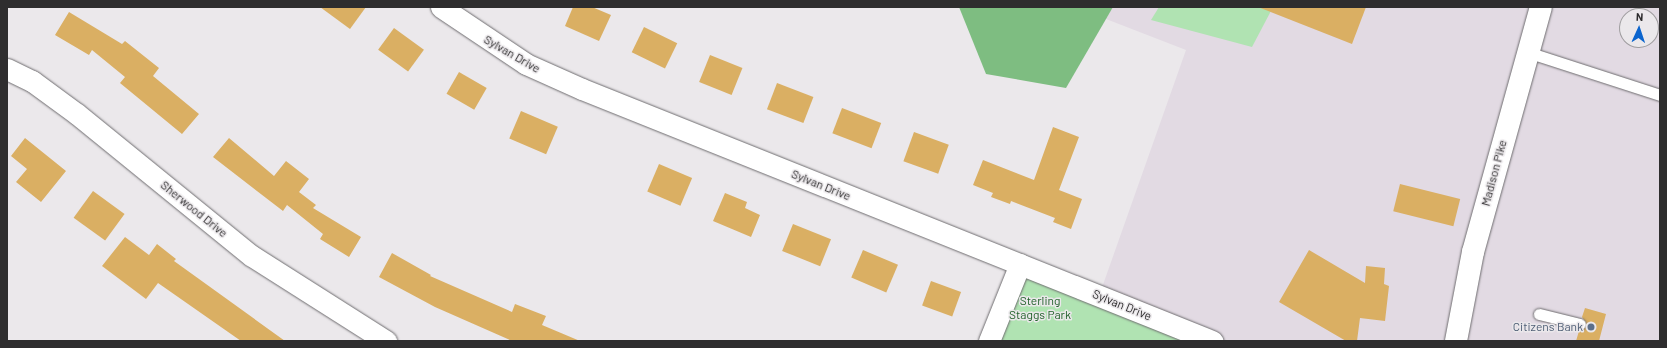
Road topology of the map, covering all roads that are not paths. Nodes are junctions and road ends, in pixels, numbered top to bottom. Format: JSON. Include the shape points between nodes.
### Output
{"nodes":[{"id":1,"x":441,"y":7,"type":"edge"},
{"id":2,"x":1541,"y":7,"type":"edge"},
{"id":3,"x":1527,"y":52,"type":"junction"},
{"id":4,"x":7,"y":69,"type":"edge"},
{"id":5,"x":1660,"y":95,"type":"edge"},
{"id":6,"x":1020,"y":264,"type":"junction"},
{"id":7,"x":1539,"y":314,"type":"dead end"},
{"id":8,"x":1580,"y":324,"type":"dead end"},
{"id":9,"x":386,"y":341,"type":"edge"},
{"id":10,"x":989,"y":341,"type":"edge"},
{"id":11,"x":1212,"y":341,"type":"edge"},
{"id":12,"x":1456,"y":341,"type":"edge"}],
"edges":[{"from":1,"to":6,"type":"street","name":"Sylvan Drive","via":[[526,64]]},
{"from":2,"to":3,"type":"main road","name":"Madison Pike"},
{"from":3,"to":5,"type":"lane"},
{"from":3,"to":12,"type":"main road","name":"Madison Pike","via":[[1473,252]]},
{"from":4,"to":9,"type":"street","name":"Sherwood Drive","via":[[32,81],[77,114],[252,256]]},
{"from":6,"to":10,"type":"street"},
{"from":6,"to":11,"type":"street","name":"Sylvan Drive"},
{"from":7,"to":8,"type":"lane"}]}
